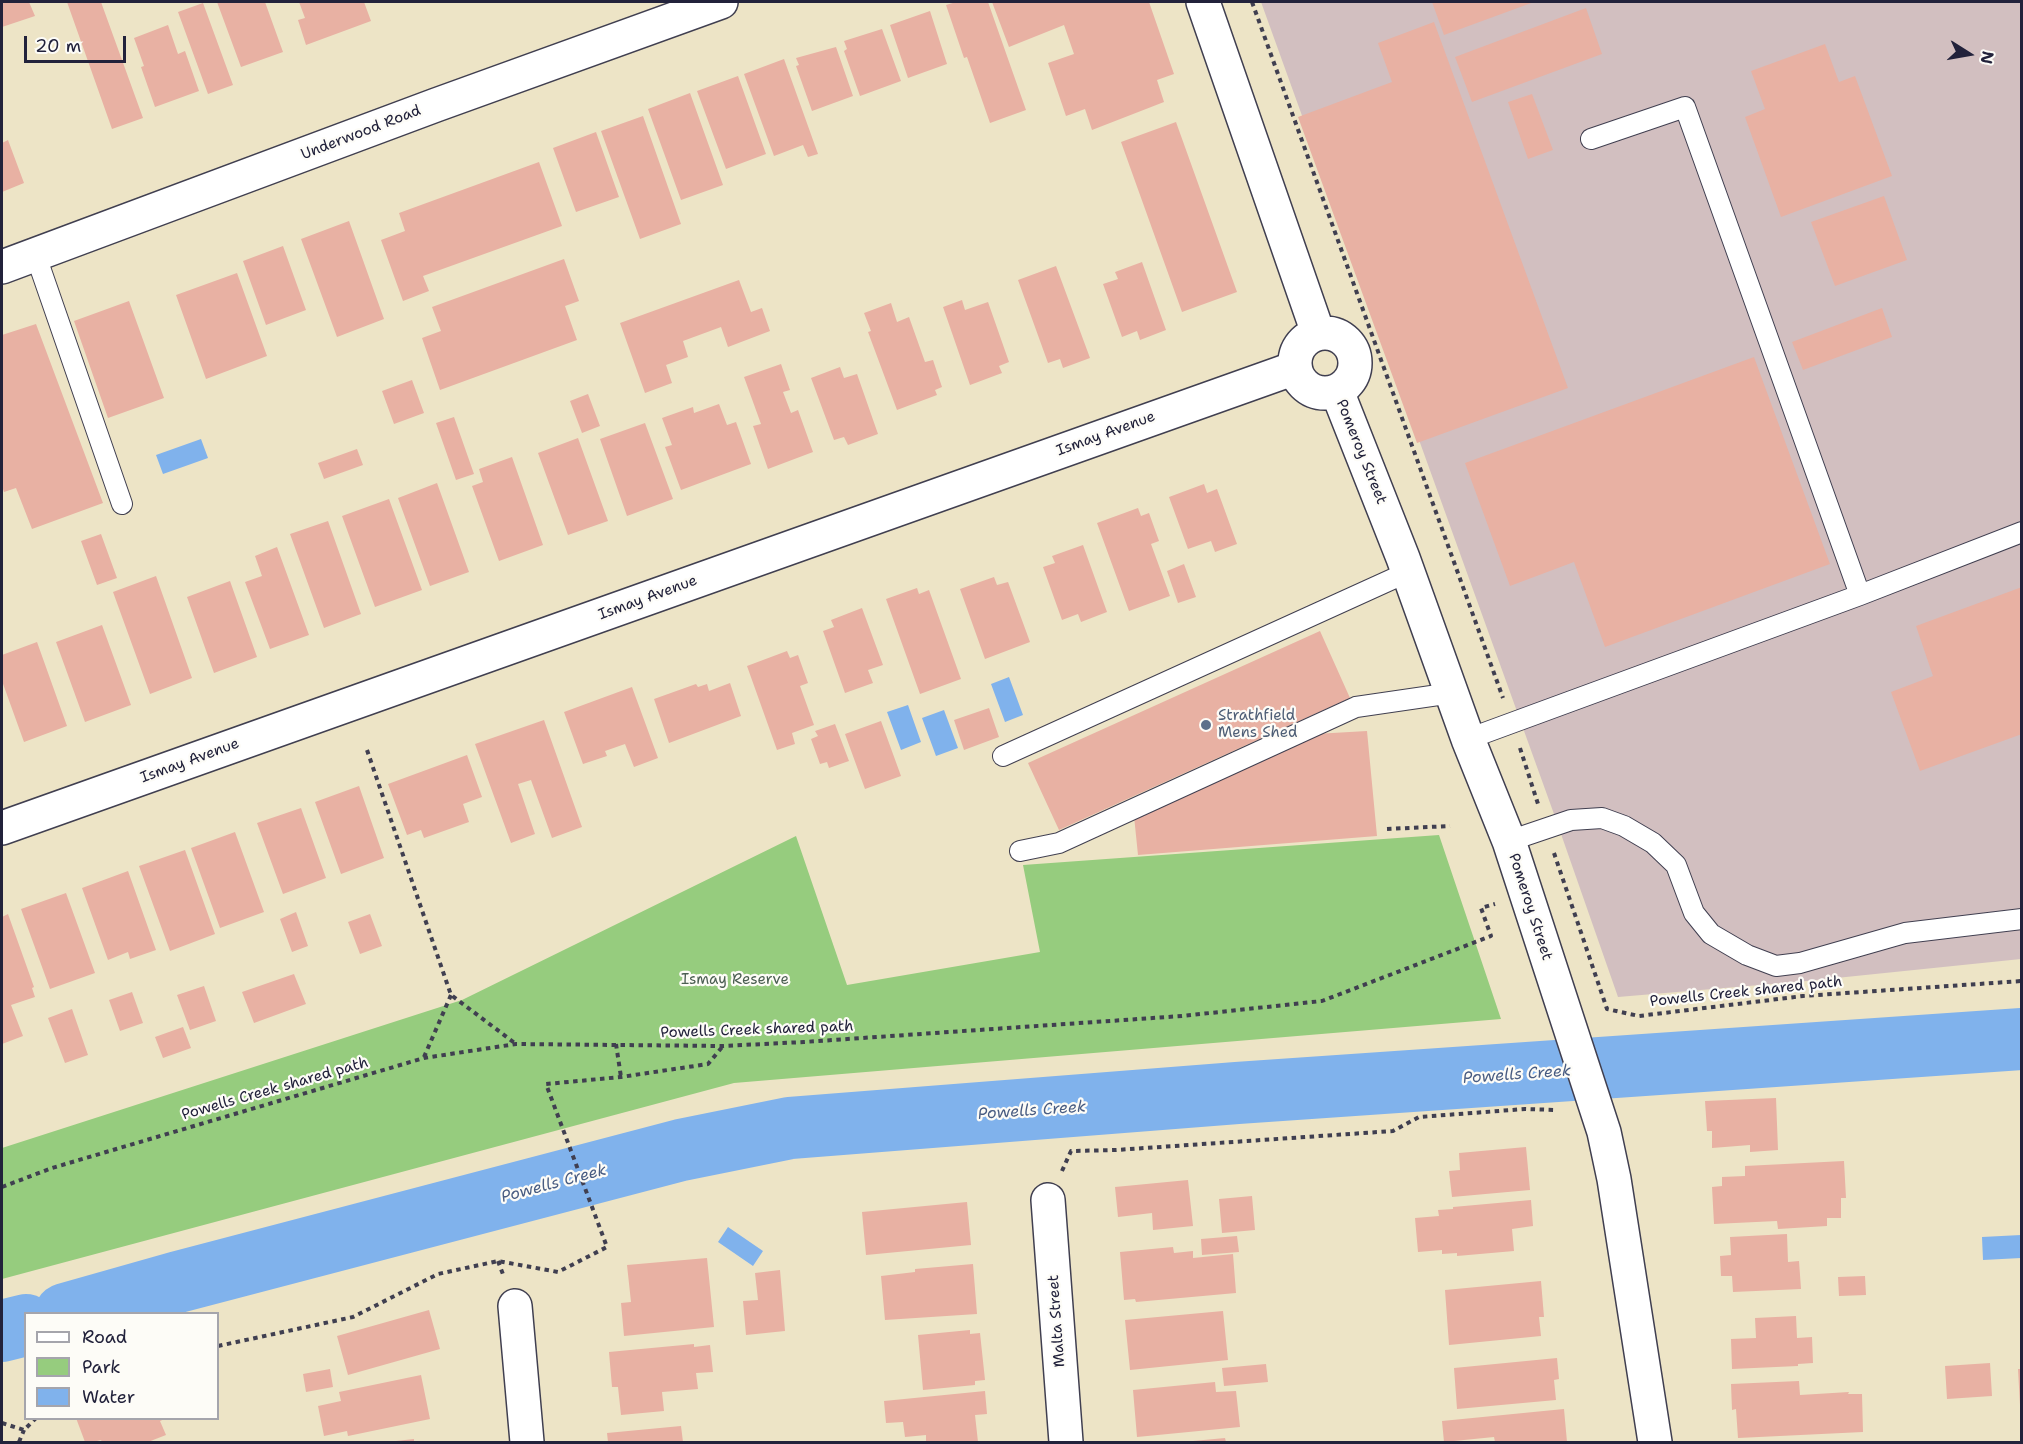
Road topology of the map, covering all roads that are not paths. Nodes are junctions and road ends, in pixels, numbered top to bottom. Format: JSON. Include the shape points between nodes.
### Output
{"nodes":[{"id":1,"x":721,"y":2,"type":"edge"},
{"id":2,"x":1203,"y":2,"type":"edge"},
{"id":3,"x":1591,"y":139,"type":"dead end"},
{"id":4,"x":36,"y":256,"type":"junction"},
{"id":5,"x":2,"y":267,"type":"edge"},
{"id":6,"x":1317,"y":333,"type":"junction"},
{"id":7,"x":1295,"y":368,"type":"junction"},
{"id":8,"x":1337,"y":391,"type":"junction"},
{"id":9,"x":122,"y":504,"type":"dead end"},
{"id":10,"x":2022,"y":532,"type":"edge"},
{"id":11,"x":1408,"y":572,"type":"junction"},
{"id":12,"x":1860,"y":595,"type":"junction"},
{"id":13,"x":1452,"y":693,"type":"junction"},
{"id":14,"x":1468,"y":739,"type":"junction"},
{"id":15,"x":1003,"y":756,"type":"dead end"},
{"id":16,"x":2,"y":828,"type":"edge"},
{"id":17,"x":1509,"y":841,"type":"junction"},
{"id":18,"x":1020,"y":851,"type":"dead end"},
{"id":19,"x":2022,"y":919,"type":"edge"},
{"id":20,"x":1047,"y":1200,"type":"road end"},
{"id":21,"x":515,"y":1306,"type":"dead end"},
{"id":22,"x":527,"y":1443,"type":"edge"},
{"id":23,"x":1066,"y":1443,"type":"edge"},
{"id":24,"x":1655,"y":1443,"type":"edge"}],
"edges":[{"from":1,"to":4,"type":"main road","name":"Underwood Road"},
{"from":2,"to":6,"type":"main road"},
{"from":3,"to":12,"type":"lane","via":[[1685,107]]},
{"from":4,"to":5,"type":"main road","name":"Underwood Road"},
{"from":4,"to":9,"type":"lane"},
{"from":6,"to":7,"type":"main road","via":[[1298,351]]},
{"from":6,"to":8,"type":"main road","via":[[1337,334],[1352,348],[1356,358],[1352,378]]},
{"from":7,"to":8,"type":"main road","via":[[1306,387],[1316,392]]},
{"from":7,"to":16,"type":"main road","name":"Ismay Avenue"},
{"from":8,"to":11,"type":"main road","name":"Pomeroy Street"},
{"from":10,"to":12,"type":"lane"},
{"from":11,"to":13,"type":"main road","name":"Pomeroy Street"},
{"from":11,"to":15,"type":"lane"},
{"from":12,"to":14,"type":"lane"},
{"from":13,"to":14,"type":"main road","name":"Pomeroy Street"},
{"from":13,"to":18,"type":"lane","via":[[1356,707],[1059,843]]},
{"from":14,"to":17,"type":"main road","name":"Pomeroy Street"},
{"from":17,"to":19,"type":"lane","via":[[1571,820],[1602,818],[1624,826],[1653,843],[1676,865],[1694,913],[1711,934],[1776,966],[1800,963],[1905,933]]},
{"from":17,"to":24,"type":"main road","name":"Pomeroy Street","via":[[1604,1132]]},
{"from":20,"to":23,"type":"main road","name":"Malta Street"},
{"from":21,"to":22,"type":"main road"}]}
